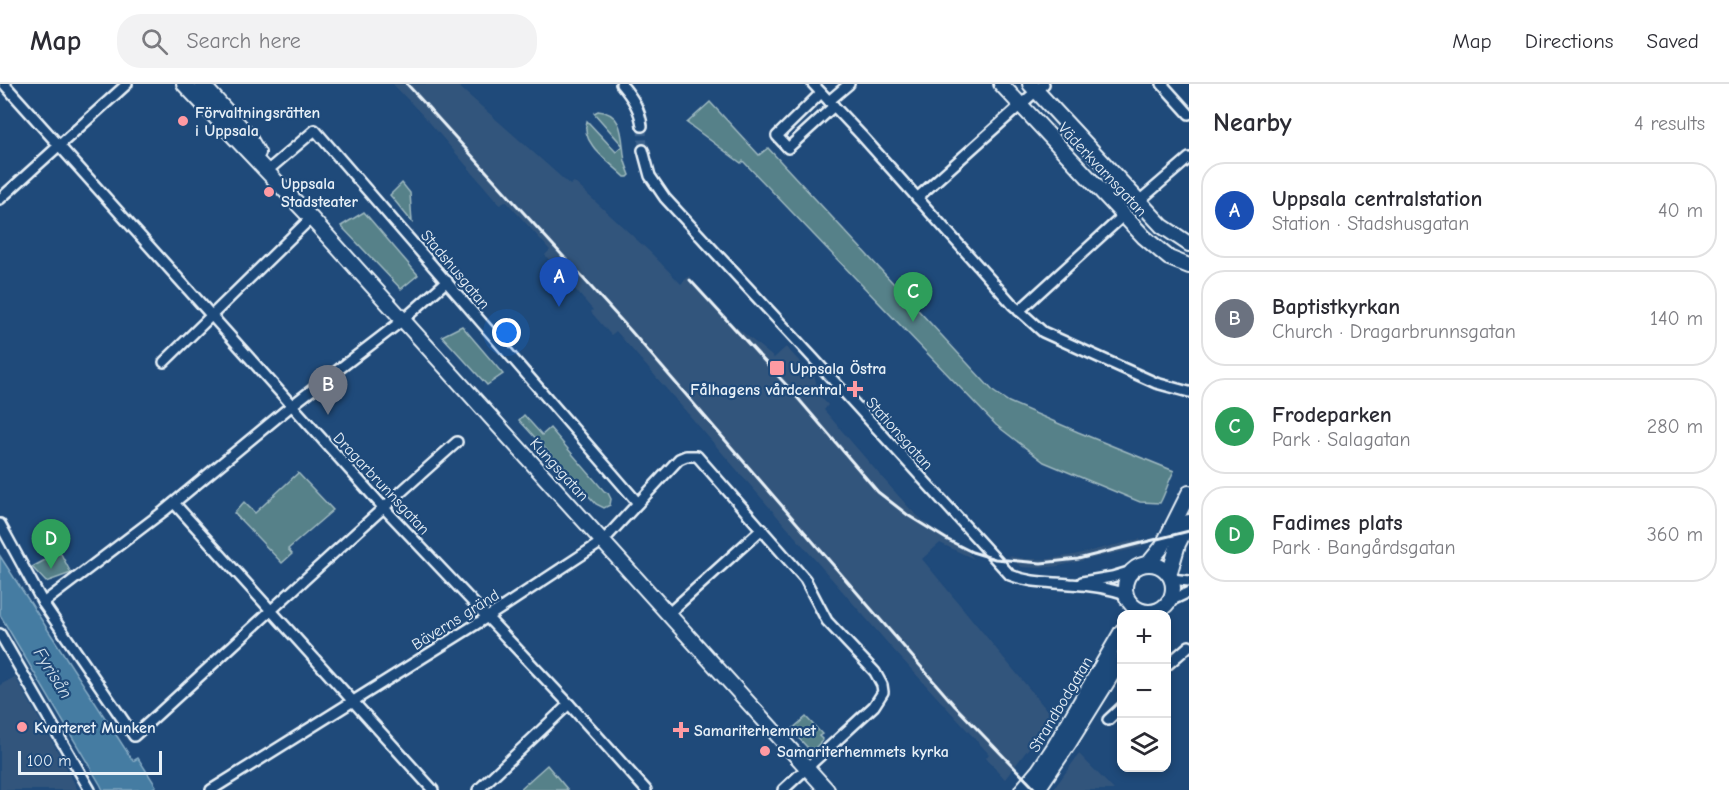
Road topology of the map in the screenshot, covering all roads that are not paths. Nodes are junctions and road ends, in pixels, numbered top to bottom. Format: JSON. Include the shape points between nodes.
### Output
{"nodes":[{"id":1,"x":4,"y":84,"type":"edge"},
{"id":2,"x":127,"y":84,"type":"edge"},
{"id":3,"x":184,"y":84,"type":"edge"},
{"id":4,"x":202,"y":84,"type":"edge"},
{"id":5,"x":210,"y":84,"type":"edge"},
{"id":6,"x":621,"y":84,"type":"edge"},
{"id":7,"x":813,"y":84,"type":"edge"},
{"id":8,"x":849,"y":84,"type":"edge"},
{"id":9,"x":1001,"y":84,"type":"edge"},
{"id":10,"x":1161,"y":84,"type":"edge"},
{"id":11,"x":1037,"y":86,"type":"edge"},
{"id":12,"x":821,"y":93,"type":"junction"},
{"id":13,"x":832,"y":104,"type":"junction"},
{"id":14,"x":1020,"y":105,"type":"junction"},
{"id":15,"x":1189,"y":114,"type":"edge"},
{"id":16,"x":642,"y":126,"type":"tunnel mouth"},
{"id":17,"x":247,"y":134,"type":"junction"},
{"id":18,"x":60,"y":146,"type":"junction"},
{"id":19,"x":643,"y":150,"type":"tunnel mouth"},
{"id":20,"x":1189,"y":158,"type":"edge"},
{"id":21,"x":267,"y":171,"type":"junction"},
{"id":22,"x":917,"y":198,"type":"junction"},
{"id":23,"x":0,"y":200,"type":"edge"},
{"id":24,"x":1138,"y":202,"type":"junction"},
{"id":25,"x":1124,"y":215,"type":"junction"},
{"id":26,"x":311,"y":218,"type":"junction"},
{"id":27,"x":1189,"y":244,"type":"edge"},
{"id":28,"x":1189,"y":266,"type":"edge"},
{"id":29,"x":447,"y":281,"type":"junction"},
{"id":30,"x":1019,"y":311,"type":"junction"},
{"id":31,"x":211,"y":317,"type":"junction"},
{"id":32,"x":403,"y":320,"type":"junction"},
{"id":33,"x":164,"y":362,"type":"dead end"},
{"id":34,"x":1189,"y":392,"type":"edge"},
{"id":35,"x":291,"y":406,"type":"junction"},
{"id":36,"x":457,"y":442,"type":"dead end"},
{"id":37,"x":1189,"y":493,"type":"edge"},
{"id":38,"x":174,"y":503,"type":"junction"},
{"id":39,"x":638,"y":503,"type":"junction"},
{"id":40,"x":383,"y":507,"type":"junction"},
{"id":41,"x":1189,"y":522,"type":"edge"},
{"id":42,"x":0,"y":524,"type":"edge"},
{"id":43,"x":762,"y":529,"type":"junction"},
{"id":44,"x":603,"y":541,"type":"junction"},
{"id":45,"x":1148,"y":564,"type":"junction"},
{"id":46,"x":1132,"y":571,"type":"junction"},
{"id":47,"x":1170,"y":577,"type":"junction"},
{"id":48,"x":1189,"y":581,"type":"edge"},
{"id":49,"x":1071,"y":584,"type":"junction"},
{"id":50,"x":1189,"y":592,"type":"edge"},
{"id":51,"x":1168,"y":602,"type":"junction"},
{"id":52,"x":43,"y":603,"type":"junction"},
{"id":53,"x":1127,"y":603,"type":"edge"},
{"id":54,"x":1140,"y":610,"type":"edge"},
{"id":55,"x":1159,"y":610,"type":"edge"},
{"id":56,"x":669,"y":613,"type":"junction"},
{"id":57,"x":268,"y":614,"type":"junction"},
{"id":58,"x":486,"y":618,"type":"junction"},
{"id":59,"x":0,"y":634,"type":"edge"},
{"id":60,"x":1117,"y":640,"type":"edge"},
{"id":61,"x":1189,"y":646,"type":"edge"},
{"id":62,"x":1118,"y":664,"type":"edge"},
{"id":63,"x":1169,"y":664,"type":"edge"},
{"id":64,"x":351,"y":701,"type":"junction"},
{"id":65,"x":569,"y":704,"type":"junction"},
{"id":66,"x":1117,"y":712,"type":"edge"},
{"id":67,"x":1108,"y":720,"type":"dead end"},
{"id":68,"x":807,"y":768,"type":"junction"},
{"id":69,"x":90,"y":790,"type":"edge"},
{"id":70,"x":211,"y":790,"type":"edge"},
{"id":71,"x":433,"y":790,"type":"edge"},
{"id":72,"x":478,"y":790,"type":"edge"},
{"id":73,"x":646,"y":790,"type":"edge"},
{"id":74,"x":783,"y":790,"type":"edge"},
{"id":75,"x":827,"y":790,"type":"edge"},
{"id":76,"x":1022,"y":790,"type":"edge"},
{"id":77,"x":1037,"y":790,"type":"edge"}],
"edges":[{"from":1,"to":18,"type":"street","name":"Dragarbrunnsgatan"},
{"from":2,"to":18,"type":"street"},
{"from":3,"to":21,"type":"main road","name":"Kungsgatan"},
{"from":4,"to":17,"type":"main road","name":"Kungsgatan"},
{"from":5,"to":17,"type":"main road"},
{"from":6,"to":16,"type":"street","via":[[636,105]]},
{"from":7,"to":12,"type":"street"},
{"from":8,"to":13,"type":"street"},
{"from":9,"to":14,"type":"main road","name":"Väderkvarnsgatan"},
{"from":10,"to":15,"type":"street"},
{"from":11,"to":14,"type":"street"},
{"from":11,"to":24,"type":"main road","name":"Väderkvarnsgatan"},
{"from":12,"to":13,"type":"street"},
{"from":12,"to":13,"type":"street","via":[[777,135],[788,148]]},
{"from":13,"to":22,"type":"street"},
{"from":14,"to":22,"type":"street"},
{"from":14,"to":25,"type":"main road","name":"Väderkvarnsgatan"},
{"from":17,"to":21,"type":"main road","name":"Kungsgatan"},
{"from":18,"to":23,"type":"street"},
{"from":18,"to":31,"type":"street","name":"Dragarbrunnsgatan"},
{"from":19,"to":49,"type":"street","name":"Stationsgatan","via":[[650,176],[665,198],[1010,575],[1024,581]]},
{"from":20,"to":24,"type":"street"},
{"from":21,"to":26,"type":"main road","name":"Kungsgatan"},
{"from":21,"to":29,"type":"street","name":"Stadshusgatan","via":[[315,130]]},
{"from":22,"to":30,"type":"street"},
{"from":24,"to":27,"type":"main road","name":"Väderkvarnsgatan","via":[[1162,226]]},
{"from":25,"to":28,"type":"main road","name":"Väderkvarnsgatan","via":[[1169,258]]},
{"from":25,"to":30,"type":"street"},
{"from":26,"to":31,"type":"street"},
{"from":26,"to":32,"type":"main road","name":"Kungsgatan"},
{"from":29,"to":32,"type":"street"},
{"from":29,"to":39,"type":"street","name":"Stadshusgatan"},
{"from":30,"to":34,"type":"street","via":[[1040,330],[1090,354],[1156,383]]},
{"from":31,"to":33,"type":"street"},
{"from":31,"to":35,"type":"street","name":"Dragarbrunnsgatan"},
{"from":32,"to":35,"type":"street"},
{"from":32,"to":44,"type":"main road","name":"Kungsgatan"},
{"from":35,"to":38,"type":"street"},
{"from":35,"to":40,"type":"street","name":"Dragarbrunnsgatan"},
{"from":36,"to":40,"type":"street"},
{"from":37,"to":45,"type":"main road","via":[[1162,547]]},
{"from":38,"to":52,"type":"street"},
{"from":38,"to":57,"type":"street"},
{"from":39,"to":43,"type":"street","name":"Bäverns gränd","via":[[679,459],[698,456]]},
{"from":39,"to":44,"type":"street","name":"Bäverns gränd"},
{"from":40,"to":57,"type":"street"},
{"from":40,"to":58,"type":"street","name":"Dragarbrunnsgatan"},
{"from":41,"to":47,"type":"main road","via":[[1178,544]]},
{"from":42,"to":52,"type":"street"},
{"from":43,"to":56,"type":"street"},
{"from":43,"to":68,"type":"street","via":[[805,579],[827,621],[875,672],[882,685],[883,692],[874,706]]},
{"from":44,"to":56,"type":"main road","name":"Kungsgatan"},
{"from":44,"to":58,"type":"street","name":"Bäverns gränd"},
{"from":45,"to":46,"type":"main road"},
{"from":45,"to":47,"type":"main road","via":[[1160,567]]},
{"from":46,"to":49,"type":"street","name":"Stationsgatan"},
{"from":46,"to":53,"type":"main road","via":[[1125,582]]},
{"from":47,"to":48,"type":"street"},
{"from":47,"to":51,"type":"main road","via":[[1172,593]]},
{"from":49,"to":53,"type":"street","name":"Stationsgatan","via":[[1108,589]]},
{"from":50,"to":51,"type":"street"},
{"from":51,"to":55,"type":"main road"},
{"from":52,"to":57,"type":"street","via":[[134,736]]},
{"from":53,"to":54,"type":"main road"},
{"from":56,"to":68,"type":"main road","name":"Kungsgatan"},
{"from":57,"to":64,"type":"street"},
{"from":58,"to":64,"type":"street","name":"Bäverns gränd"},
{"from":58,"to":65,"type":"street","name":"Dragarbrunnsgatan"},
{"from":59,"to":69,"type":"street"},
{"from":60,"to":76,"type":"main road","name":"Strandbodgatan","via":[[1053,749]]},
{"from":61,"to":63,"type":"street"},
{"from":62,"to":77,"type":"main road","name":"Strandbodgatan"},
{"from":64,"to":70,"type":"street","name":"Bäverns gränd"},
{"from":64,"to":71,"type":"street"},
{"from":65,"to":72,"type":"street"},
{"from":65,"to":73,"type":"street","name":"Dragarbrunnsgatan"},
{"from":66,"to":67,"type":"street"},
{"from":68,"to":74,"type":"street"},
{"from":68,"to":75,"type":"main road","name":"Kungsgatan"}]}
